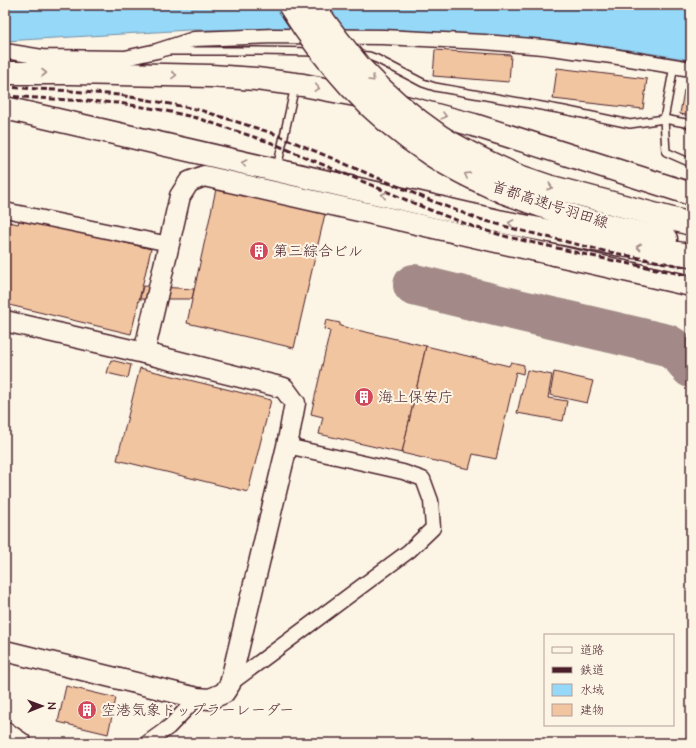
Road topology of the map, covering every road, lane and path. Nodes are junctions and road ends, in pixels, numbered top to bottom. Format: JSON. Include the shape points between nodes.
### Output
{"nodes":[{"id":1,"x":289,"y":5,"type":"edge"},
{"id":2,"x":313,"y":5,"type":"edge"},
{"id":3,"x":5,"y":51,"type":"edge"},
{"id":4,"x":157,"y":51,"type":"junction"},
{"id":5,"x":674,"y":66,"type":"junction"},
{"id":6,"x":691,"y":69,"type":"edge"},
{"id":7,"x":5,"y":74,"type":"edge"},
{"id":8,"x":295,"y":84,"type":"junction"},
{"id":9,"x":5,"y":108,"type":"edge"},
{"id":10,"x":664,"y":119,"type":"junction"},
{"id":11,"x":691,"y":124,"type":"edge"},
{"id":12,"x":560,"y":152,"type":"junction"},
{"id":13,"x":691,"y":163,"type":"edge"},
{"id":14,"x":277,"y":170,"type":"junction"},
{"id":15,"x":691,"y":180,"type":"edge"},
{"id":16,"x":508,"y":183,"type":"junction"},
{"id":17,"x":691,"y":194,"type":"edge"},
{"id":18,"x":5,"y":210,"type":"edge"},
{"id":19,"x":691,"y":224,"type":"edge"},
{"id":20,"x":169,"y":244,"type":"junction"},
{"id":21,"x":691,"y":244,"type":"edge"},
{"id":22,"x":691,"y":255,"type":"edge"},
{"id":23,"x":691,"y":286,"type":"edge"},
{"id":24,"x":5,"y":321,"type":"edge"},
{"id":25,"x":144,"y":353,"type":"junction"},
{"id":26,"x":287,"y":446,"type":"junction"},
{"id":27,"x":5,"y":651,"type":"edge"},
{"id":28,"x":230,"y":684,"type":"junction"},
{"id":29,"x":197,"y":698,"type":"junction"},
{"id":30,"x":5,"y":732,"type":"edge"},
{"id":31,"x":21,"y":743,"type":"edge"},
{"id":32,"x":147,"y":743,"type":"edge"}],
"edges":[{"from":16,"to":1,"type":"highway","name":"首都高速1号羽田線","one_way":true,"bridge":true,"via":[[479,182],[431,155],[382,118],[328,62]]},
{"from":2,"to":16,"type":"highway","name":"首都高速1号羽田線","one_way":true,"bridge":true,"via":[[361,68],[378,85],[416,118]]},
{"from":3,"to":4,"type":"street","via":[[42,57],[125,58]]},
{"from":4,"to":5,"type":"street","via":[[194,39],[274,36],[383,37],[543,47]]},
{"from":4,"to":10,"type":"lane","via":[[310,52],[368,56],[435,87],[630,124]]},
{"from":5,"to":6,"type":"street"},
{"from":5,"to":10,"type":"lane"},
{"from":7,"to":8,"type":"highway","one_way":true,"via":[[211,76]]},
{"from":8,"to":12,"type":"highway","one_way":true,"via":[[423,111]]},
{"from":8,"to":14,"type":"lane"},
{"from":14,"to":9,"type":"highway","one_way":true},
{"from":10,"to":11,"type":"lane"},
{"from":10,"to":13,"type":"lane","via":[[666,152]]},
{"from":12,"to":15,"type":"highway"},
{"from":12,"to":17,"type":"highway"},
{"from":22,"to":14,"type":"highway","one_way":true,"via":[[620,245],[498,221]]},
{"from":16,"to":19,"type":"highway","name":"首都高速1号羽田線","one_way":true,"via":[[548,186]]},
{"from":16,"to":21,"type":"highway","name":"首都高速1号羽田線","via":[[531,202],[604,224]]},
{"from":18,"to":20,"type":"street"},
{"from":20,"to":23,"type":"street","via":[[180,196],[189,182],[204,176]]},
{"from":20,"to":25,"type":"street"},
{"from":24,"to":25,"type":"street"},
{"from":25,"to":26,"type":"street","via":[[284,388],[295,403]]},
{"from":26,"to":28,"type":"street"},
{"from":26,"to":28,"type":"street","via":[[403,472],[423,479],[431,501],[433,528],[409,551]]},
{"from":27,"to":29,"type":"street"},
{"from":28,"to":29,"type":"street","via":[[224,693],[210,699]]},
{"from":29,"to":32,"type":"street","via":[[169,727]]},
{"from":30,"to":31,"type":"street"}]}
